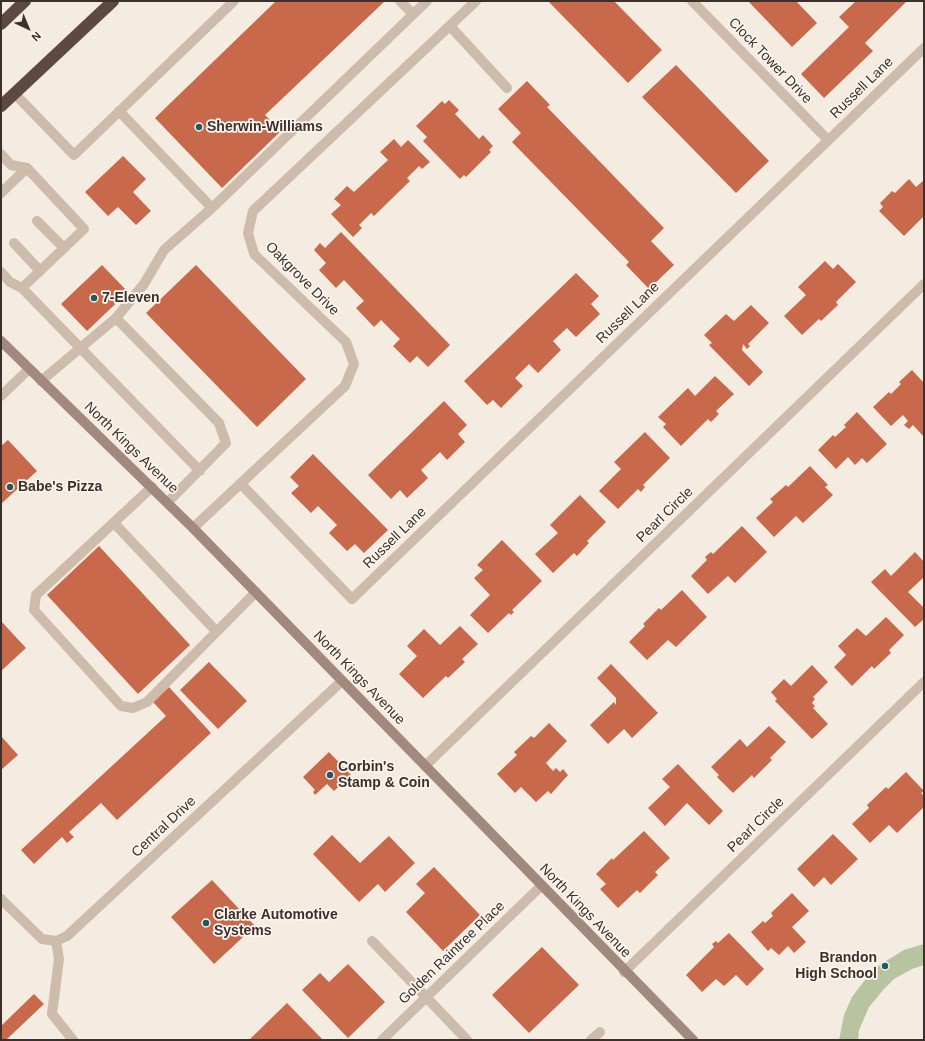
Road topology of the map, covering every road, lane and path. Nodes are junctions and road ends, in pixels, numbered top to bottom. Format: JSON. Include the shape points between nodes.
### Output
{"nodes":[{"id":1,"x":25,"y":1,"type":"edge"},
{"id":2,"x":113,"y":1,"type":"edge"},
{"id":3,"x":233,"y":1,"type":"edge"},
{"id":4,"x":400,"y":1,"type":"edge"},
{"id":5,"x":427,"y":1,"type":"edge"},
{"id":6,"x":476,"y":1,"type":"edge"},
{"id":7,"x":692,"y":1,"type":"edge"},
{"id":8,"x":413,"y":14,"type":"junction"},
{"id":9,"x":1,"y":24,"type":"edge"},
{"id":10,"x":450,"y":26,"type":"junction"},
{"id":11,"x":924,"y":48,"type":"edge"},
{"id":12,"x":507,"y":88,"type":"dead end"},
{"id":13,"x":14,"y":93,"type":"junction"},
{"id":14,"x":1,"y":106,"type":"edge"},
{"id":15,"x":119,"y":111,"type":"junction"},
{"id":16,"x":828,"y":140,"type":"junction"},
{"id":17,"x":1,"y":154,"type":"edge"},
{"id":18,"x":26,"y":168,"type":"junction"},
{"id":19,"x":7,"y":192,"type":"edge"},
{"id":20,"x":212,"y":208,"type":"junction"},
{"id":21,"x":37,"y":221,"type":"dead end"},
{"id":22,"x":14,"y":243,"type":"dead end"},
{"id":23,"x":64,"y":248,"type":"junction"},
{"id":24,"x":40,"y":271,"type":"junction"},
{"id":25,"x":1,"y":272,"type":"edge"},
{"id":26,"x":924,"y":284,"type":"edge"},
{"id":27,"x":22,"y":288,"type":"junction"},
{"id":28,"x":116,"y":318,"type":"junction"},
{"id":29,"x":1,"y":341,"type":"edge"},
{"id":30,"x":80,"y":350,"type":"junction"},
{"id":31,"x":29,"y":369,"type":"junction"},
{"id":32,"x":41,"y":381,"type":"junction"},
{"id":33,"x":1,"y":396,"type":"edge"},
{"id":34,"x":200,"y":472,"type":"junction"},
{"id":35,"x":241,"y":484,"type":"junction"},
{"id":36,"x":152,"y":487,"type":"junction"},
{"id":37,"x":168,"y":502,"type":"junction"},
{"id":38,"x":114,"y":523,"type":"junction"},
{"id":39,"x":193,"y":528,"type":"junction"},
{"id":40,"x":256,"y":592,"type":"junction"},
{"id":41,"x":216,"y":631,"type":"junction"},
{"id":42,"x":342,"y":681,"type":"junction"},
{"id":43,"x":924,"y":682,"type":"edge"},
{"id":44,"x":425,"y":766,"type":"junction"},
{"id":45,"x":541,"y":886,"type":"junction"},
{"id":46,"x":1,"y":899,"type":"edge"},
{"id":47,"x":56,"y":941,"type":"junction"},
{"id":48,"x":372,"y":941,"type":"dead end"},
{"id":49,"x":624,"y":972,"type":"junction"},
{"id":50,"x":426,"y":997,"type":"junction"},
{"id":51,"x":600,"y":1032,"type":"dead end"},
{"id":52,"x":73,"y":1040,"type":"edge"},
{"id":53,"x":382,"y":1040,"type":"edge"},
{"id":54,"x":468,"y":1040,"type":"edge"},
{"id":55,"x":591,"y":1040,"type":"edge"},
{"id":56,"x":692,"y":1040,"type":"edge"}],
"edges":[{"from":1,"to":9,"type":"highway"},
{"from":2,"to":13,"type":"highway"},
{"from":3,"to":15,"type":"street"},
{"from":4,"to":8,"type":"street"},
{"from":5,"to":8,"type":"street"},
{"from":6,"to":10,"type":"street","name":"Oakgrove Drive"},
{"from":7,"to":16,"type":"street","name":"Clock Tower Drive"},
{"from":8,"to":20,"type":"street"},
{"from":10,"to":12,"type":"street"},
{"from":10,"to":35,"type":"street","name":"Oakgrove Drive","via":[[253,211],[248,233],[254,254],[346,342],[354,364],[345,386]]},
{"from":11,"to":16,"type":"street","name":"Russell Lane"},
{"from":13,"to":14,"type":"highway"},
{"from":13,"to":15,"type":"street","via":[[74,155]]},
{"from":15,"to":20,"type":"street"},
{"from":16,"to":35,"type":"street","name":"Russell Lane","via":[[352,598]]},
{"from":17,"to":18,"type":"street","via":[[11,165]]},
{"from":18,"to":19,"type":"street"},
{"from":18,"to":23,"type":"street","via":[[84,229]]},
{"from":20,"to":28,"type":"street","via":[[164,250],[144,284]]},
{"from":21,"to":23,"type":"street"},
{"from":22,"to":24,"type":"street"},
{"from":23,"to":24,"type":"street"},
{"from":24,"to":27,"type":"street"},
{"from":25,"to":27,"type":"street","via":[[10,282]]},
{"from":26,"to":44,"type":"street","name":"Pearl Circle"},
{"from":27,"to":30,"type":"street"},
{"from":28,"to":30,"type":"street"},
{"from":28,"to":34,"type":"street","via":[[219,423],[226,443]]},
{"from":29,"to":31,"type":"street","name":"North Kings Avenue"},
{"from":30,"to":32,"type":"street"},
{"from":30,"to":34,"type":"street"},
{"from":31,"to":32,"type":"street","name":"North Kings Avenue"},
{"from":31,"to":33,"type":"street"},
{"from":32,"to":36,"type":"street","name":"North Kings Avenue"},
{"from":34,"to":37,"type":"street"},
{"from":35,"to":39,"type":"street","name":"Oakgrove Drive"},
{"from":36,"to":37,"type":"street","name":"North Kings Avenue"},
{"from":36,"to":38,"type":"street"},
{"from":37,"to":39,"type":"street","name":"North Kings Avenue"},
{"from":38,"to":41,"type":"street"},
{"from":38,"to":41,"type":"street","via":[[36,595],[34,610],[121,706],[133,708],[147,702]]},
{"from":39,"to":40,"type":"street","name":"North Kings Avenue"},
{"from":40,"to":41,"type":"street"},
{"from":40,"to":42,"type":"street","name":"North Kings Avenue"},
{"from":42,"to":44,"type":"street","name":"North Kings Avenue"},
{"from":42,"to":47,"type":"street","name":"Central Drive","via":[[73,931]]},
{"from":43,"to":49,"type":"street","name":"Pearl Circle"},
{"from":44,"to":45,"type":"street","name":"North Kings Avenue"},
{"from":45,"to":49,"type":"street","name":"North Kings Avenue"},
{"from":45,"to":50,"type":"street","name":"Golden Raintree Place"},
{"from":46,"to":47,"type":"street","via":[[37,935],[49,941]]},
{"from":47,"to":52,"type":"street","via":[[59,959],[52,1014]]},
{"from":48,"to":50,"type":"street"},
{"from":49,"to":56,"type":"street","name":"North Kings Avenue"},
{"from":50,"to":53,"type":"street","name":"Golden Raintree Place"},
{"from":50,"to":54,"type":"street"},
{"from":51,"to":55,"type":"street"}]}
